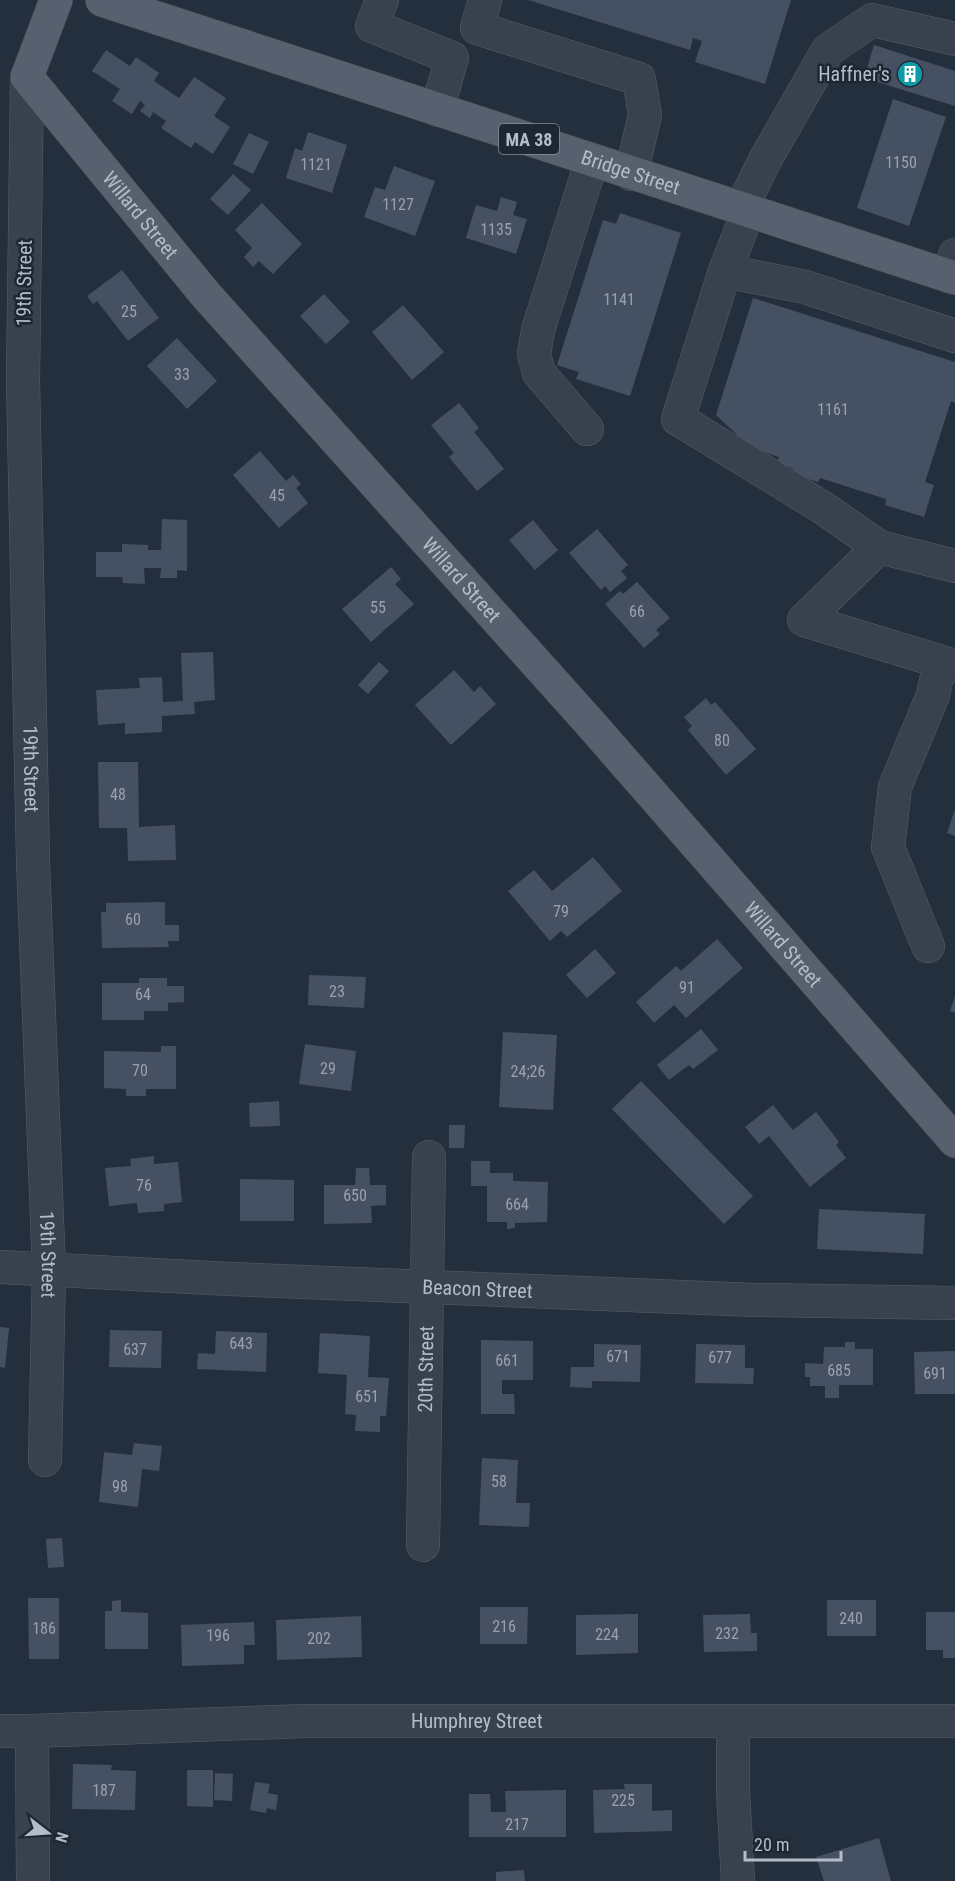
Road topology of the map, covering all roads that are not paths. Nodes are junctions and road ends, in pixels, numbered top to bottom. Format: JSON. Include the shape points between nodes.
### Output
{"nodes":[{"id":1,"x":56,"y":0,"type":"edge"},
{"id":2,"x":102,"y":0,"type":"edge"},
{"id":3,"x":382,"y":0,"type":"edge"},
{"id":4,"x":481,"y":14,"type":"edge"},
{"id":5,"x":955,"y":39,"type":"edge"},
{"id":6,"x":452,"y":58,"type":"junction"},
{"id":7,"x":27,"y":77,"type":"junction"},
{"id":8,"x":437,"y":110,"type":"junction"},
{"id":9,"x":592,"y":160,"type":"junction"},
{"id":10,"x":631,"y":174,"type":"junction"},
{"id":11,"x":745,"y":211,"type":"junction"},
{"id":12,"x":953,"y":270,"type":"edge"},
{"id":13,"x":725,"y":271,"type":"junction"},
{"id":14,"x":955,"y":336,"type":"edge"},
{"id":15,"x":587,"y":429,"type":"dead end"},
{"id":16,"x":879,"y":547,"type":"junction"},
{"id":17,"x":955,"y":566,"type":"edge"},
{"id":18,"x":948,"y":664,"type":"edge"},
{"id":19,"x":928,"y":946,"type":"dead end"},
{"id":20,"x":955,"y":1142,"type":"edge"},
{"id":21,"x":429,"y":1157,"type":"dead end"},
{"id":22,"x":0,"y":1267,"type":"edge"},
{"id":23,"x":49,"y":1270,"type":"junction"},
{"id":24,"x":427,"y":1286,"type":"junction"},
{"id":25,"x":955,"y":1303,"type":"edge"},
{"id":26,"x":45,"y":1460,"type":"dead end"},
{"id":27,"x":423,"y":1545,"type":"dead end"},
{"id":28,"x":955,"y":1721,"type":"edge"},
{"id":29,"x":733,"y":1722,"type":"junction"},
{"id":30,"x":0,"y":1731,"type":"edge"},
{"id":31,"x":32,"y":1731,"type":"junction"},
{"id":32,"x":33,"y":1881,"type":"edge"},
{"id":33,"x":738,"y":1881,"type":"edge"}],
"edges":[{"from":1,"to":7,"type":"main road"},
{"from":2,"to":8,"type":"main road","name":"Bridge Street","number":"MA 38"},
{"from":3,"to":6,"type":"street","via":[[372,26]]},
{"from":4,"to":6,"type":"street"},
{"from":4,"to":10,"type":"street","via":[[639,79],[645,115]]},
{"from":5,"to":11,"type":"street","via":[[872,20],[828,50],[765,160]]},
{"from":6,"to":8,"type":"street"},
{"from":7,"to":20,"type":"main road","name":"Willard Street","via":[[206,295],[590,723]]},
{"from":7,"to":23,"type":"street","name":"19th Street","via":[[23,380],[33,862]]},
{"from":8,"to":9,"type":"main road","name":"Bridge Street","number":"MA 38"},
{"from":9,"to":10,"type":"main road","name":"Bridge Street","number":"MA 38"},
{"from":9,"to":15,"type":"street","via":[[538,330],[534,354],[539,372]]},
{"from":10,"to":11,"type":"main road","name":"Bridge Street","number":"MA 38"},
{"from":11,"to":12,"type":"main road","name":"Bridge Street","number":"MA 38"},
{"from":11,"to":13,"type":"street"},
{"from":13,"to":14,"type":"street","via":[[805,287]]},
{"from":13,"to":16,"type":"street","via":[[678,419],[825,509]]},
{"from":16,"to":17,"type":"street"},
{"from":16,"to":18,"type":"street","via":[[804,620]]},
{"from":18,"to":19,"type":"street","via":[[896,787],[888,847]]},
{"from":21,"to":24,"type":"street","name":"20th Street"},
{"from":22,"to":23,"type":"street","name":"Beacon Street"},
{"from":23,"to":24,"type":"street","name":"Beacon Street"},
{"from":23,"to":26,"type":"street","name":"19th Street"},
{"from":24,"to":25,"type":"street","name":"Beacon Street","via":[[755,1300]]},
{"from":24,"to":27,"type":"street","name":"20th Street"},
{"from":28,"to":29,"type":"street","name":"Humphrey Street"},
{"from":29,"to":31,"type":"street","name":"Humphrey Street","via":[[305,1721]]},
{"from":29,"to":33,"type":"street"},
{"from":30,"to":31,"type":"street","name":"Humphrey Street"},
{"from":31,"to":32,"type":"street"}]}
